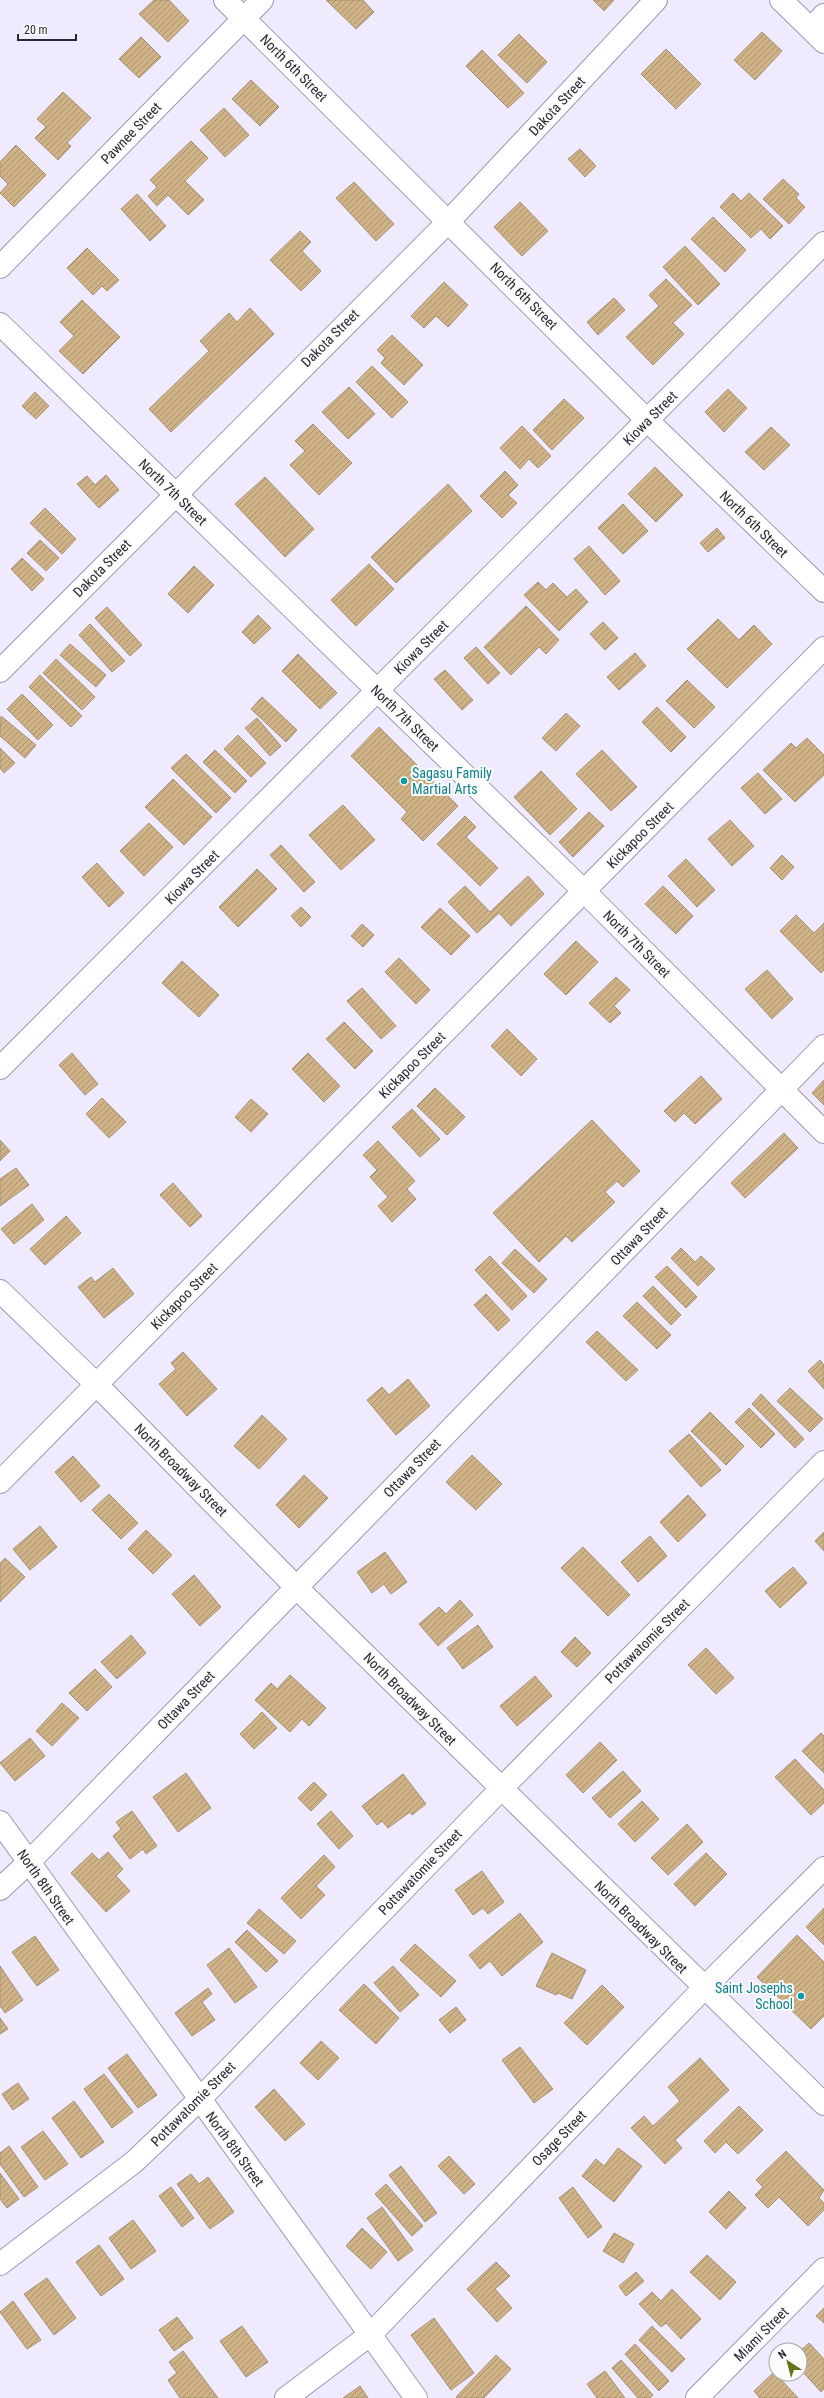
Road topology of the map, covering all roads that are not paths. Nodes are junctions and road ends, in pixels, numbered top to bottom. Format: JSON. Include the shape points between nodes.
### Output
{"nodes":[{"id":1,"x":225,"y":0,"type":"edge"},
{"id":2,"x":262,"y":0,"type":"edge"},
{"id":3,"x":656,"y":0,"type":"edge"},
{"id":4,"x":781,"y":0,"type":"edge"},
{"id":5,"x":244,"y":18,"type":"junction"},
{"id":6,"x":820,"y":29,"type":"edge"},
{"id":7,"x":449,"y":221,"type":"junction"},
{"id":8,"x":824,"y":243,"type":"edge"},
{"id":9,"x":0,"y":267,"type":"edge"},
{"id":10,"x":0,"y":324,"type":"edge"},
{"id":11,"x":648,"y":421,"type":"junction"},
{"id":12,"x":175,"y":495,"type":"junction"},
{"id":13,"x":824,"y":591,"type":"edge"},
{"id":14,"x":824,"y":648,"type":"edge"},
{"id":15,"x":0,"y":671,"type":"edge"},
{"id":16,"x":377,"y":691,"type":"junction"},
{"id":17,"x":584,"y":891,"type":"junction"},
{"id":18,"x":824,"y":1046,"type":"edge"},
{"id":19,"x":0,"y":1068,"type":"edge"},
{"id":20,"x":781,"y":1089,"type":"junction"},
{"id":21,"x":824,"y":1132,"type":"edge"},
{"id":22,"x":0,"y":1291,"type":"edge"},
{"id":23,"x":96,"y":1384,"type":"junction"},
{"id":24,"x":824,"y":1462,"type":"edge"},
{"id":25,"x":0,"y":1482,"type":"edge"},
{"id":26,"x":296,"y":1587,"type":"junction"},
{"id":27,"x":500,"y":1789,"type":"junction"},
{"id":28,"x":0,"y":1822,"type":"edge"},
{"id":29,"x":28,"y":1863,"type":"junction"},
{"id":30,"x":824,"y":1868,"type":"edge"},
{"id":31,"x":0,"y":1889,"type":"edge"},
{"id":32,"x":704,"y":1988,"type":"junction"},
{"id":33,"x":199,"y":2100,"type":"junction"},
{"id":34,"x":824,"y":2104,"type":"edge"},
{"id":35,"x":0,"y":2264,"type":"edge"},
{"id":36,"x":824,"y":2269,"type":"edge"},
{"id":37,"x":371,"y":2334,"type":"junction"},
{"id":38,"x":286,"y":2398,"type":"edge"},
{"id":39,"x":416,"y":2398,"type":"edge"},
{"id":40,"x":697,"y":2398,"type":"edge"}],
"edges":[{"from":1,"to":5,"type":"street","name":"North 6th Street"},
{"from":2,"to":5,"type":"street","name":"Pawnee Street"},
{"from":3,"to":7,"type":"street","name":"Dakota Street"},
{"from":4,"to":6,"type":"street"},
{"from":5,"to":7,"type":"street","name":"North 6th Street"},
{"from":5,"to":9,"type":"street","name":"Pawnee Street"},
{"from":7,"to":11,"type":"street","name":"North 6th Street"},
{"from":7,"to":12,"type":"street","name":"Dakota Street"},
{"from":8,"to":11,"type":"street","name":"Kiowa Street"},
{"from":10,"to":12,"type":"street","name":"North 7th Street"},
{"from":11,"to":13,"type":"street","name":"North 6th Street"},
{"from":11,"to":16,"type":"street","name":"Kiowa Street"},
{"from":12,"to":15,"type":"street","name":"Dakota Street"},
{"from":12,"to":16,"type":"street","name":"North 7th Street"},
{"from":14,"to":17,"type":"street","name":"Kickapoo Street"},
{"from":16,"to":17,"type":"street","name":"North 7th Street"},
{"from":16,"to":19,"type":"street","name":"Kiowa Street"},
{"from":17,"to":20,"type":"street","name":"North 7th Street"},
{"from":17,"to":23,"type":"street","name":"Kickapoo Street"},
{"from":18,"to":20,"type":"street","name":"Ottawa Street"},
{"from":20,"to":21,"type":"street","name":"North 7th Street"},
{"from":20,"to":26,"type":"street","name":"Ottawa Street"},
{"from":22,"to":23,"type":"street","name":"North Broadway Street"},
{"from":23,"to":25,"type":"street","name":"Kickapoo Street"},
{"from":23,"to":26,"type":"street","name":"North Broadway Street"},
{"from":24,"to":27,"type":"street","name":"Pottawatomie Street"},
{"from":26,"to":27,"type":"street","name":"North Broadway Street"},
{"from":26,"to":29,"type":"street","name":"Ottawa Street"},
{"from":27,"to":32,"type":"street","name":"North Broadway Street"},
{"from":27,"to":33,"type":"street","name":"Pottawatomie Street"},
{"from":28,"to":29,"type":"street","name":"North 8th Street"},
{"from":29,"to":31,"type":"street","name":"Ottawa Street"},
{"from":29,"to":33,"type":"street","name":"North 8th Street"},
{"from":30,"to":32,"type":"street","name":"Osage Street"},
{"from":32,"to":34,"type":"street","name":"North Broadway Street"},
{"from":32,"to":37,"type":"street","name":"Osage Street"},
{"from":33,"to":35,"type":"street","name":"Pottawatomie Street","via":[[134,2162]]},
{"from":33,"to":37,"type":"street","name":"North 8th Street"},
{"from":36,"to":40,"type":"street","name":"Miami Street"},
{"from":37,"to":38,"type":"street","name":"Osage Street"},
{"from":37,"to":39,"type":"street","name":"North 8th Street"}]}
